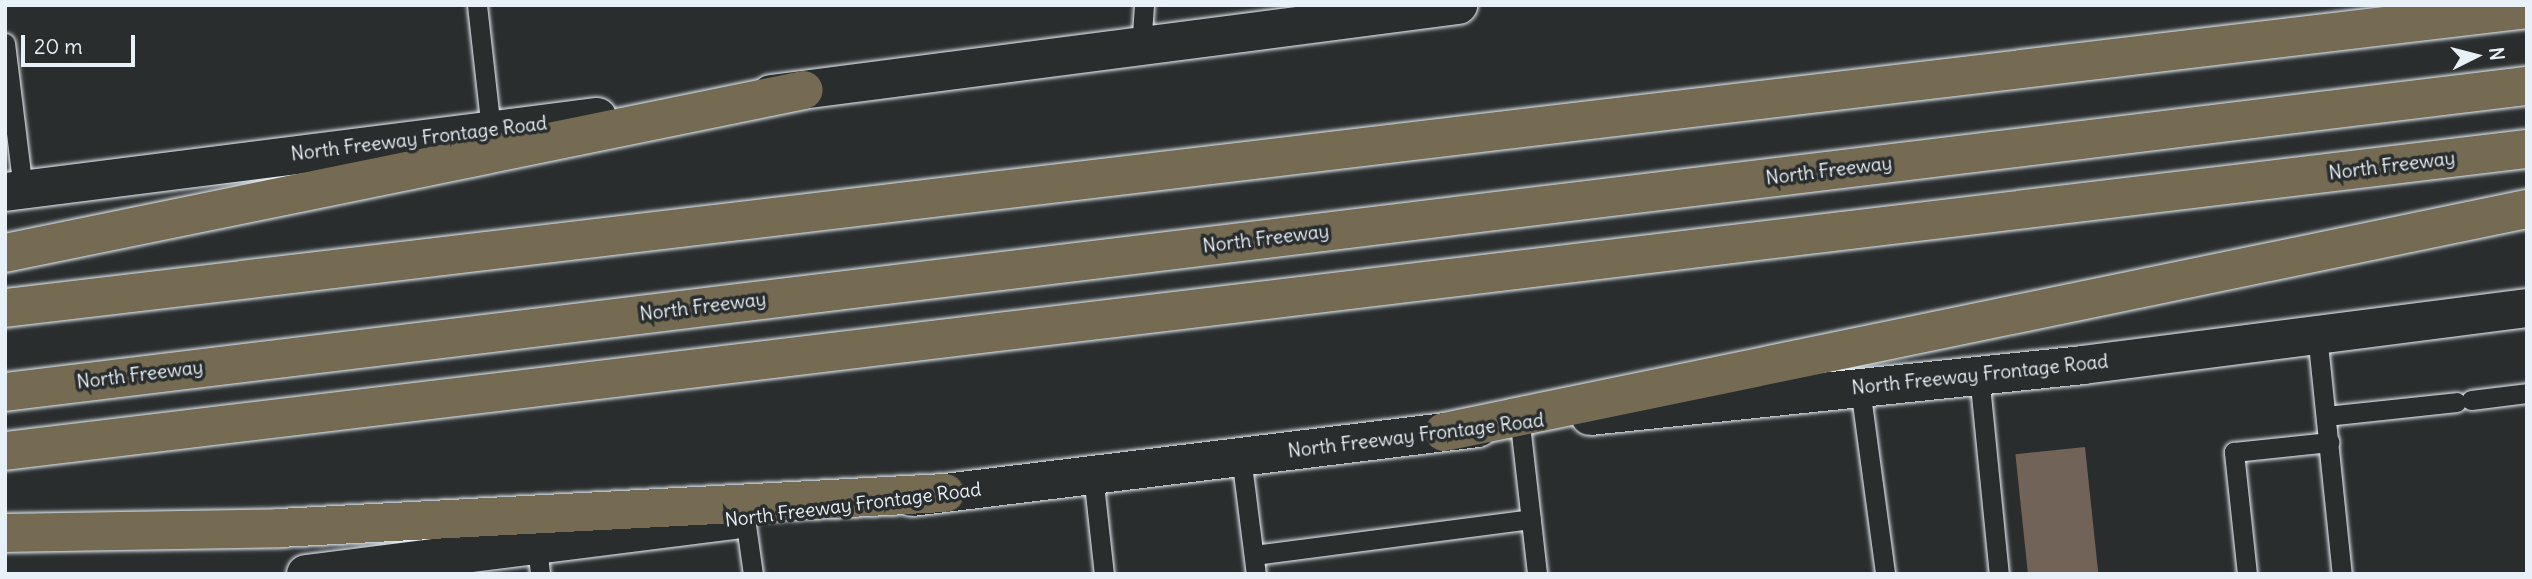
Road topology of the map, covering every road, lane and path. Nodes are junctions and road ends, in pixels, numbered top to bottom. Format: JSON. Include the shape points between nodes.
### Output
{"nodes":[{"id":1,"x":477,"y":5,"type":"edge"},
{"id":2,"x":1144,"y":5,"type":"edge"},
{"id":3,"x":1458,"y":5,"type":"edge"},
{"id":4,"x":2527,"y":9,"type":"edge"},
{"id":5,"x":5,"y":43,"type":"edge"},
{"id":6,"x":1141,"y":47,"type":"junction"},
{"id":7,"x":2527,"y":86,"type":"edge"},
{"id":8,"x":804,"y":90,"type":"junction"},
{"id":9,"x":491,"y":130,"type":"junction"},
{"id":10,"x":2527,"y":149,"type":"edge"},
{"id":11,"x":14,"y":191,"type":"edge"},
{"id":12,"x":2527,"y":209,"type":"edge"},
{"id":13,"x":5,"y":253,"type":"edge"},
{"id":14,"x":5,"y":308,"type":"edge"},
{"id":15,"x":2527,"y":308,"type":"edge"},
{"id":16,"x":2317,"y":334,"type":"junction"},
{"id":17,"x":1979,"y":376,"type":"junction"},
{"id":18,"x":1860,"y":388,"type":"junction"},
{"id":19,"x":5,"y":392,"type":"edge"},
{"id":20,"x":2527,"y":393,"type":"edge"},
{"id":21,"x":2326,"y":416,"type":"junction"},
{"id":22,"x":1520,"y":424,"type":"junction"},
{"id":23,"x":1444,"y":432,"type":"junction"},
{"id":24,"x":2329,"y":442,"type":"junction"},
{"id":25,"x":5,"y":451,"type":"edge"},
{"id":26,"x":1241,"y":456,"type":"junction"},
{"id":27,"x":1093,"y":475,"type":"junction"},
{"id":28,"x":945,"y":493,"type":"junction"},
{"id":29,"x":745,"y":518,"type":"junction"},
{"id":30,"x":1531,"y":519,"type":"junction"},
{"id":31,"x":5,"y":533,"type":"edge"},
{"id":32,"x":538,"y":559,"type":"edge"},
{"id":33,"x":1255,"y":564,"type":"edge"},
{"id":34,"x":306,"y":574,"type":"edge"},
{"id":35,"x":753,"y":574,"type":"edge"},
{"id":36,"x":1104,"y":574,"type":"edge"},
{"id":37,"x":1537,"y":574,"type":"edge"},
{"id":38,"x":1885,"y":574,"type":"edge"},
{"id":39,"x":1999,"y":574,"type":"edge"},
{"id":40,"x":2247,"y":574,"type":"edge"},
{"id":41,"x":2342,"y":574,"type":"edge"}],
"edges":[{"from":1,"to":9,"type":"lane"},
{"from":2,"to":6,"type":"lane"},
{"from":3,"to":6,"type":"main road","name":"North Freeway Frontage Road"},
{"from":4,"to":14,"type":"highway"},
{"from":5,"to":11,"type":"lane"},
{"from":6,"to":8,"type":"main road","name":"North Freeway Frontage Road"},
{"from":7,"to":19,"type":"highway","name":"North Freeway"},
{"from":8,"to":9,"type":"main road","name":"North Freeway Frontage Road"},
{"from":8,"to":13,"type":"highway"},
{"from":9,"to":11,"type":"main road","name":"North Freeway Frontage Road"},
{"from":10,"to":25,"type":"highway","name":"North Freeway"},
{"from":12,"to":23,"type":"highway"},
{"from":15,"to":16,"type":"main road","name":"North Freeway Frontage Road"},
{"from":16,"to":17,"type":"main road","name":"North Freeway Frontage Road"},
{"from":16,"to":21,"type":"lane"},
{"from":17,"to":18,"type":"main road","name":"North Freeway Frontage Road"},
{"from":17,"to":39,"type":"lane"},
{"from":18,"to":22,"type":"main road","name":"North Freeway Frontage Road"},
{"from":18,"to":38,"type":"lane"},
{"from":20,"to":21,"type":"lane"},
{"from":21,"to":24,"type":"lane"},
{"from":22,"to":23,"type":"main road","name":"North Freeway Frontage Road"},
{"from":22,"to":30,"type":"lane"},
{"from":23,"to":26,"type":"main road","name":"North Freeway Frontage Road"},
{"from":24,"to":40,"type":"lane","via":[[2234,452]]},
{"from":24,"to":41,"type":"lane"},
{"from":26,"to":27,"type":"main road","name":"North Freeway Frontage Road"},
{"from":26,"to":33,"type":"lane"},
{"from":27,"to":28,"type":"main road","name":"North Freeway Frontage Road"},
{"from":27,"to":36,"type":"lane"},
{"from":28,"to":29,"type":"main road","name":"North Freeway Frontage Road"},
{"from":28,"to":31,"type":"highway","via":[[279,528]]},
{"from":29,"to":32,"type":"main road","name":"North Freeway Frontage Road"},
{"from":29,"to":35,"type":"lane"},
{"from":30,"to":33,"type":"lane"},
{"from":30,"to":37,"type":"lane"},
{"from":32,"to":34,"type":"main road","name":"North Freeway Frontage Road"}]}
